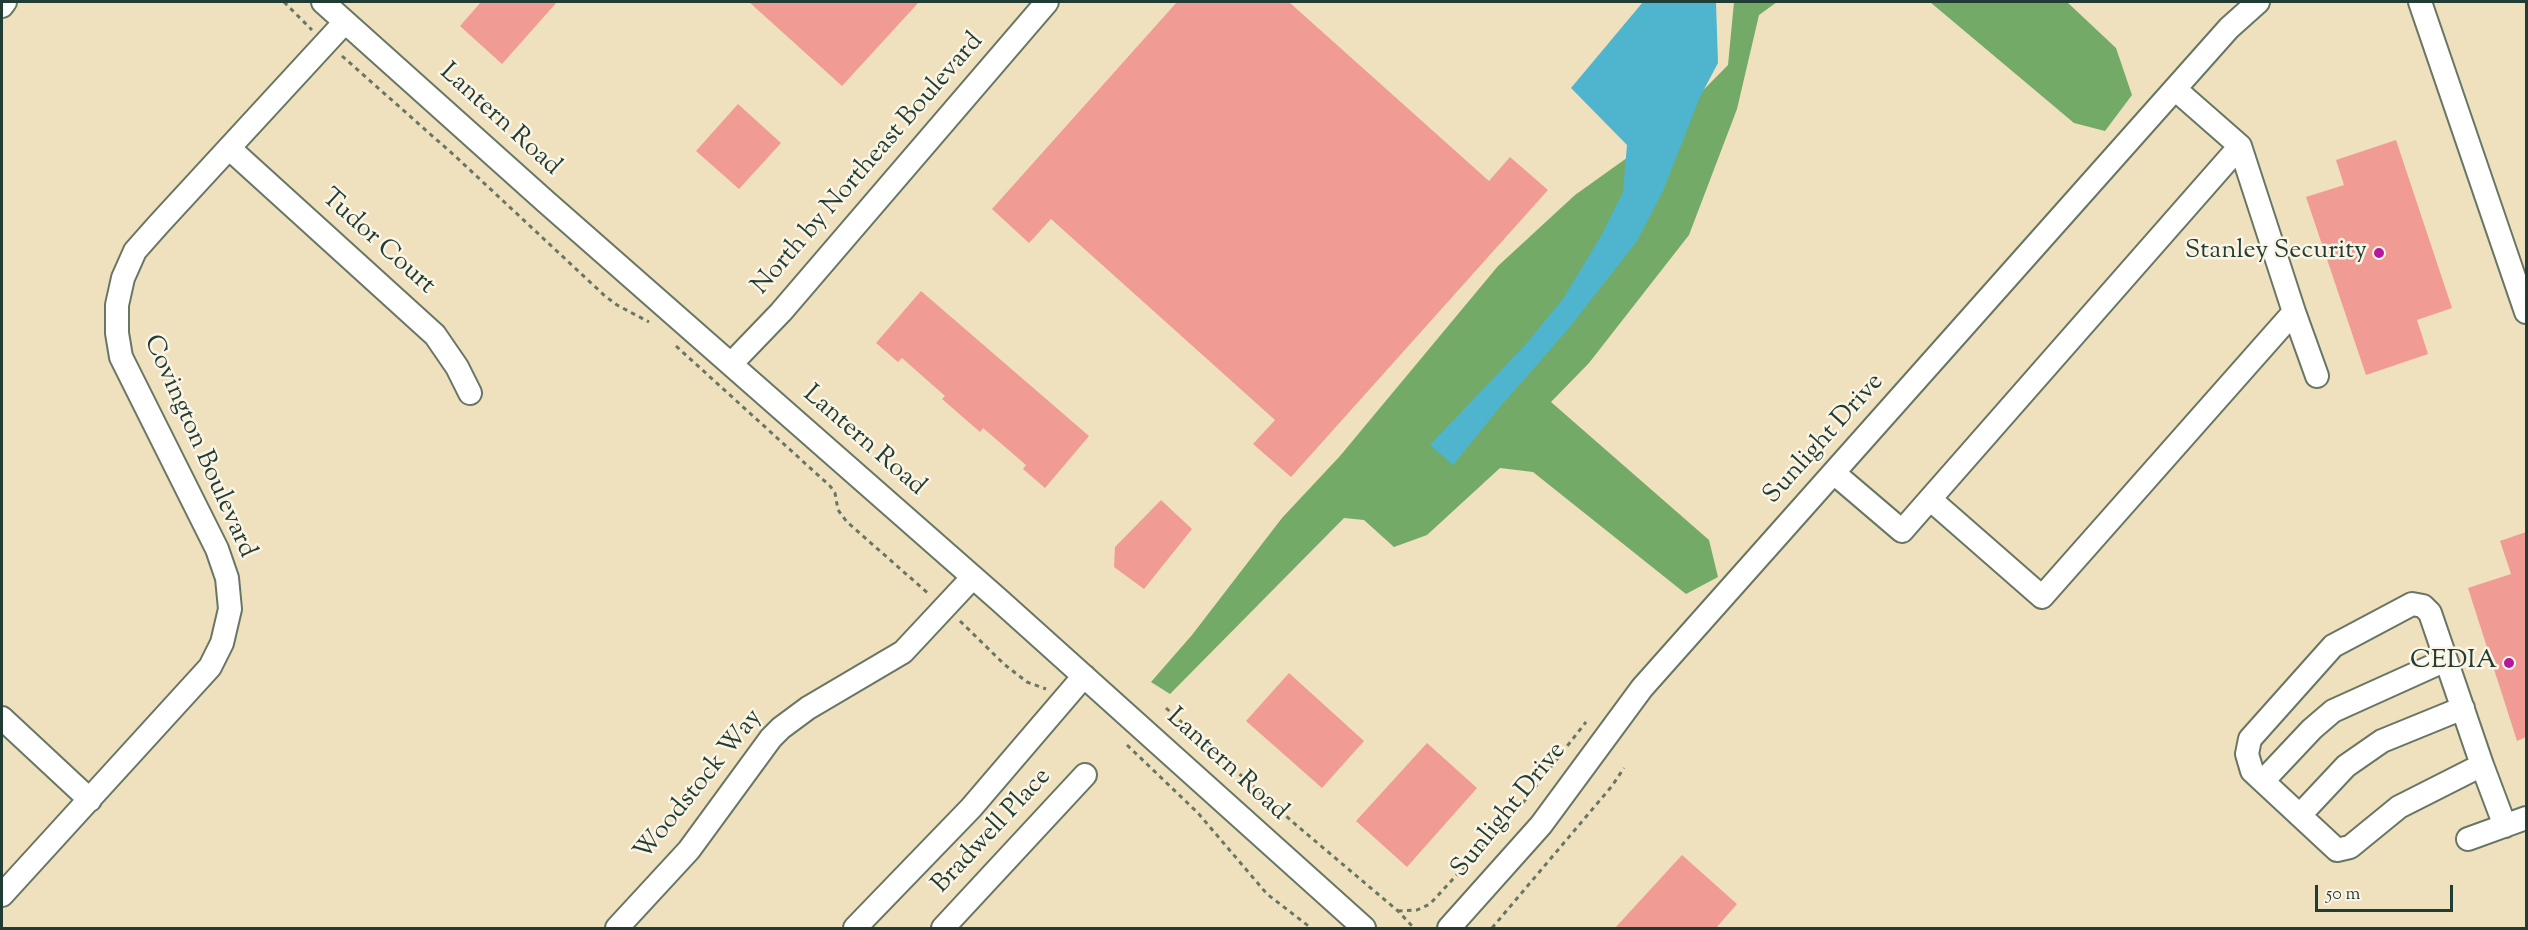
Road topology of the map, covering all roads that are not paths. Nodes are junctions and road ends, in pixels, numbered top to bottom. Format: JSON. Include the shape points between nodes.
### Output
{"nodes":[{"id":1,"x":5,"y":2,"type":"edge"},
{"id":2,"x":323,"y":2,"type":"edge"},
{"id":3,"x":1047,"y":2,"type":"edge"},
{"id":4,"x":2258,"y":2,"type":"edge"},
{"id":5,"x":2421,"y":2,"type":"edge"},
{"id":6,"x":2,"y":6,"type":"edge"},
{"id":7,"x":345,"y":22,"type":"junction"},
{"id":8,"x":2175,"y":89,"type":"junction"},
{"id":9,"x":2240,"y":146,"type":"junction"},
{"id":10,"x":229,"y":148,"type":"junction"},
{"id":11,"x":2294,"y":312,"type":"junction"},
{"id":12,"x":2526,"y":312,"type":"edge"},
{"id":13,"x":731,"y":364,"type":"junction"},
{"id":14,"x":2317,"y":375,"type":"dead end"},
{"id":15,"x":470,"y":393,"type":"dead end"},
{"id":16,"x":1834,"y":473,"type":"junction"},
{"id":17,"x":1930,"y":499,"type":"junction"},
{"id":18,"x":973,"y":577,"type":"junction"},
{"id":19,"x":2446,"y":660,"type":"junction"},
{"id":20,"x":1084,"y":676,"type":"junction"},
{"id":21,"x":2463,"y":708,"type":"junction"},
{"id":22,"x":2,"y":718,"type":"edge"},
{"id":23,"x":2482,"y":765,"type":"junction"},
{"id":24,"x":1084,"y":775,"type":"dead end"},
{"id":25,"x":2263,"y":781,"type":"junction"},
{"id":26,"x":90,"y":800,"type":"junction"},
{"id":27,"x":2300,"y":815,"type":"junction"},
{"id":28,"x":2516,"y":822,"type":"edge"},
{"id":29,"x":2468,"y":839,"type":"dead end"},
{"id":30,"x":2,"y":895,"type":"edge"},
{"id":31,"x":617,"y":928,"type":"edge"},
{"id":32,"x":855,"y":928,"type":"edge"},
{"id":33,"x":943,"y":928,"type":"edge"},
{"id":34,"x":1364,"y":928,"type":"edge"},
{"id":35,"x":1449,"y":928,"type":"edge"}],
"edges":[{"from":1,"to":6,"type":"street"},
{"from":2,"to":7,"type":"street","name":"Lantern Road"},
{"from":3,"to":13,"type":"street","name":"North by Northeast Boulevard","via":[[781,312]]},
{"from":4,"to":8,"type":"street","name":"Sunlight Drive","via":[[2229,28]]},
{"from":5,"to":12,"type":"street"},
{"from":7,"to":10,"type":"street","name":"Covington Boulevard"},
{"from":7,"to":13,"type":"street","name":"Lantern Road"},
{"from":8,"to":9,"type":"street"},
{"from":8,"to":16,"type":"street","name":"Sunlight Drive"},
{"from":9,"to":11,"type":"street"},
{"from":9,"to":17,"type":"street"},
{"from":10,"to":15,"type":"street","name":"Tudor Court","via":[[435,335]]},
{"from":10,"to":26,"type":"street","name":"Covington Boulevard","via":[[135,251],[117,305],[117,333],[121,357],[217,549],[230,609],[222,643],[210,667]]},
{"from":11,"to":14,"type":"street"},
{"from":11,"to":17,"type":"street","via":[[2042,597]]},
{"from":13,"to":18,"type":"street","name":"Lantern Road"},
{"from":16,"to":17,"type":"street","via":[[1902,531]]},
{"from":16,"to":35,"type":"street","name":"Sunlight Drive","via":[[1642,688],[1541,825]]},
{"from":18,"to":20,"type":"street","name":"Lantern Road"},
{"from":18,"to":31,"type":"street","name":"Woodstock Way","via":[[903,652],[781,728],[689,850]]},
{"from":19,"to":21,"type":"street"},
{"from":19,"to":25,"type":"street","via":[[2333,711]]},
{"from":19,"to":25,"type":"street","via":[[2430,613],[2412,604],[2333,646],[2250,739],[2247,754],[2252,771]]},
{"from":20,"to":32,"type":"street","via":[[971,808]]},
{"from":20,"to":34,"type":"street","name":"Lantern Road"},
{"from":21,"to":23,"type":"street"},
{"from":21,"to":27,"type":"street","via":[[2382,741],[2346,766]]},
{"from":22,"to":26,"type":"street"},
{"from":23,"to":27,"type":"street","via":[[2399,807],[2350,848],[2337,850]]},
{"from":23,"to":28,"type":"street"},
{"from":24,"to":33,"type":"street","name":"Bradwell Place"},
{"from":25,"to":27,"type":"street"},
{"from":26,"to":30,"type":"street","name":"Covington Boulevard"},
{"from":28,"to":29,"type":"street"}]}
